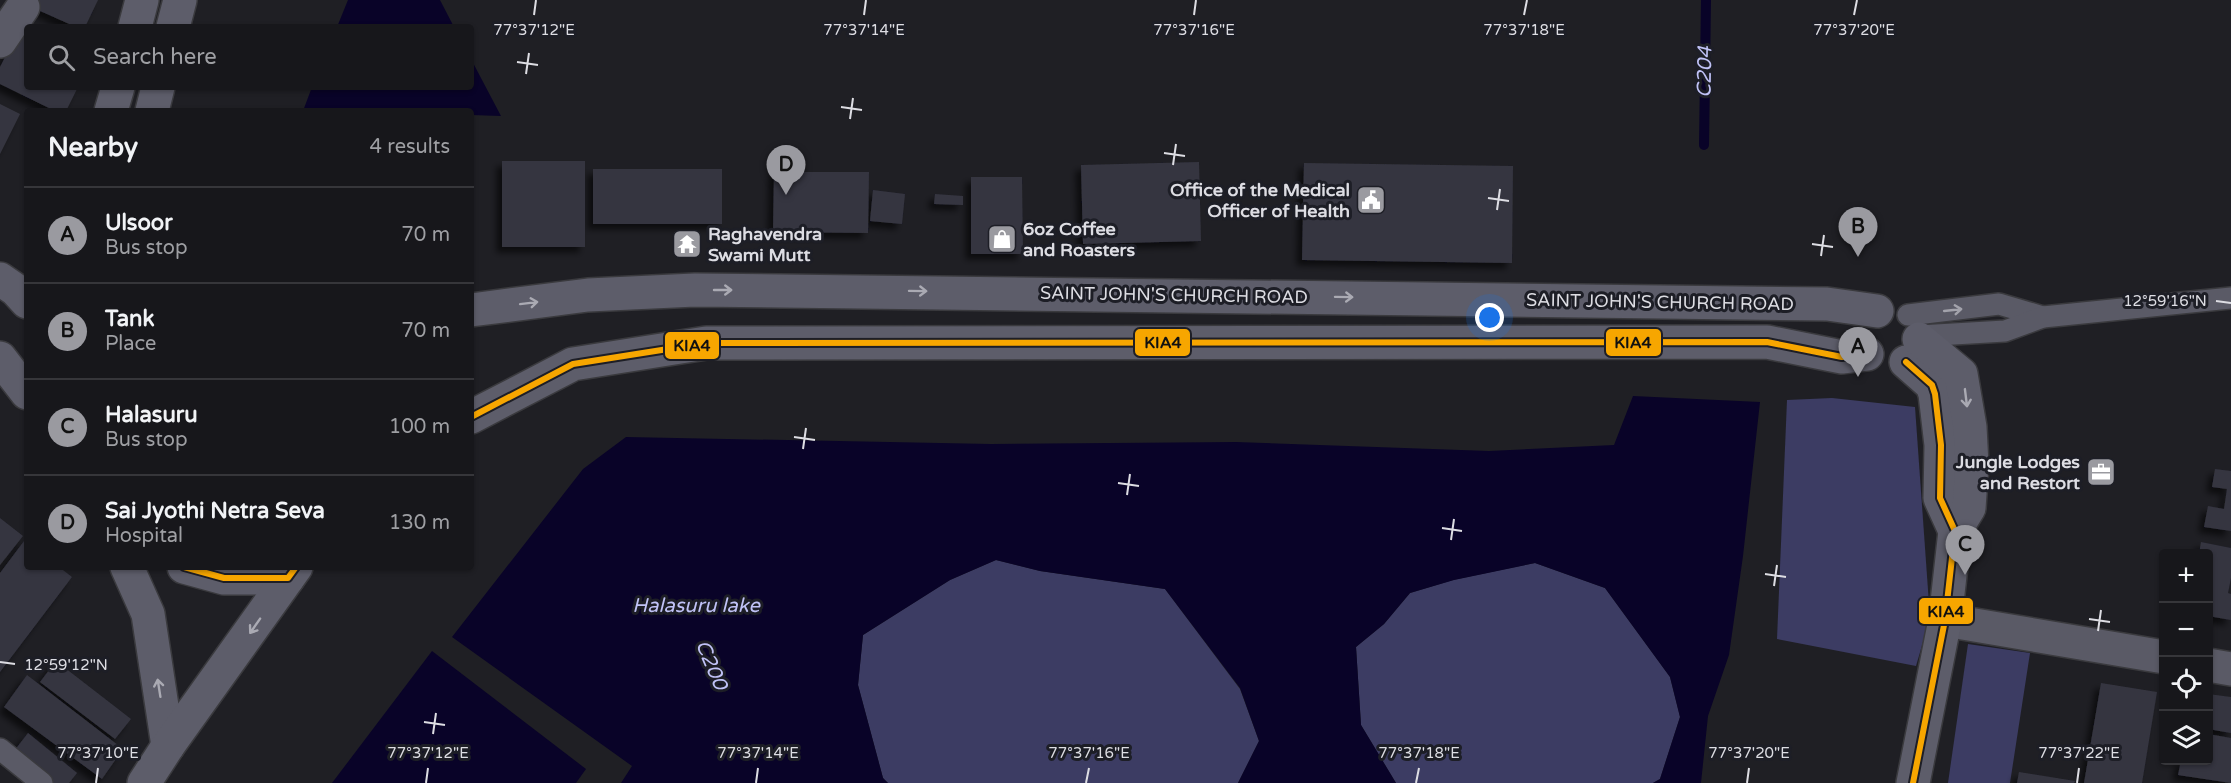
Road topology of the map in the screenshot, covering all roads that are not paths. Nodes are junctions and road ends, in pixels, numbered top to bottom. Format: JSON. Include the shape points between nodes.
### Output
{"nodes":[{"id":1,"x":142,"y":0,"type":"edge"},
{"id":2,"x":180,"y":0,"type":"edge"},
{"id":3,"x":23,"y":7,"type":"dead end"},
{"id":4,"x":136,"y":24,"type":"edge"},
{"id":5,"x":174,"y":24,"type":"edge"},
{"id":6,"x":0,"y":41,"type":"edge"},
{"id":7,"x":117,"y":90,"type":"edge"},
{"id":8,"x":157,"y":90,"type":"edge"},
{"id":9,"x":112,"y":108,"type":"edge"},
{"id":10,"x":153,"y":108,"type":"edge"},
{"id":11,"x":0,"y":279,"type":"edge"},
{"id":12,"x":2231,"y":298,"type":"edge"},
{"id":13,"x":24,"y":299,"type":"edge"},
{"id":14,"x":474,"y":310,"type":"edge"},
{"id":15,"x":1906,"y":333,"type":"junction"},
{"id":16,"x":1867,"y":354,"type":"junction"},
{"id":17,"x":0,"y":358,"type":"edge"},
{"id":18,"x":24,"y":389,"type":"edge"},
{"id":19,"x":474,"y":415,"type":"edge"},
{"id":20,"x":128,"y":570,"type":"edge"},
{"id":21,"x":195,"y":570,"type":"edge"},
{"id":22,"x":292,"y":572,"type":"edge"},
{"id":23,"x":1945,"y":620,"type":"junction"},
{"id":24,"x":2159,"y":656,"type":"edge"},
{"id":25,"x":2213,"y":666,"type":"edge"},
{"id":26,"x":2231,"y":669,"type":"edge"},
{"id":27,"x":168,"y":746,"type":"junction"},
{"id":28,"x":0,"y":749,"type":"edge"},
{"id":29,"x":42,"y":783,"type":"edge"},
{"id":30,"x":144,"y":783,"type":"edge"},
{"id":31,"x":1913,"y":783,"type":"edge"}],
"edges":[{"from":1,"to":4,"type":"main road"},
{"from":2,"to":5,"type":"main road"},
{"from":3,"to":6,"type":"street"},
{"from":7,"to":9,"type":"main road"},
{"from":8,"to":10,"type":"main road"},
{"from":11,"to":13,"type":"main road"},
{"from":12,"to":15,"type":"lane","via":[[2043,317],[1999,304]]},
{"from":14,"to":15,"type":"main road","name":"SAINT JOHN'S CHURCH ROAD","one_way":true,"via":[[588,295],[707,290],[1803,303],[1827,304]]},
{"from":15,"to":16,"type":"main road","via":[[1889,367]]},
{"from":15,"to":16,"type":"main road","via":[[1870,316],[1861,339]]},
{"from":15,"to":23,"type":"main road","via":[[1961,374],[1971,427],[1969,508],[1955,531]]},
{"from":16,"to":19,"type":"main road","via":[[1842,357],[1767,342],[706,343],[573,364]]},
{"from":17,"to":18,"type":"main road"},
{"from":27,"to":20,"type":"main road","one_way":true,"via":[[148,614]]},
{"from":21,"to":22,"type":"main road","via":[[224,578]]},
{"from":22,"to":27,"type":"main road","one_way":true},
{"from":23,"to":24,"type":"street"},
{"from":23,"to":31,"type":"main road"},
{"from":25,"to":26,"type":"street"},
{"from":27,"to":30,"type":"main road"},
{"from":28,"to":29,"type":"lane"}]}
